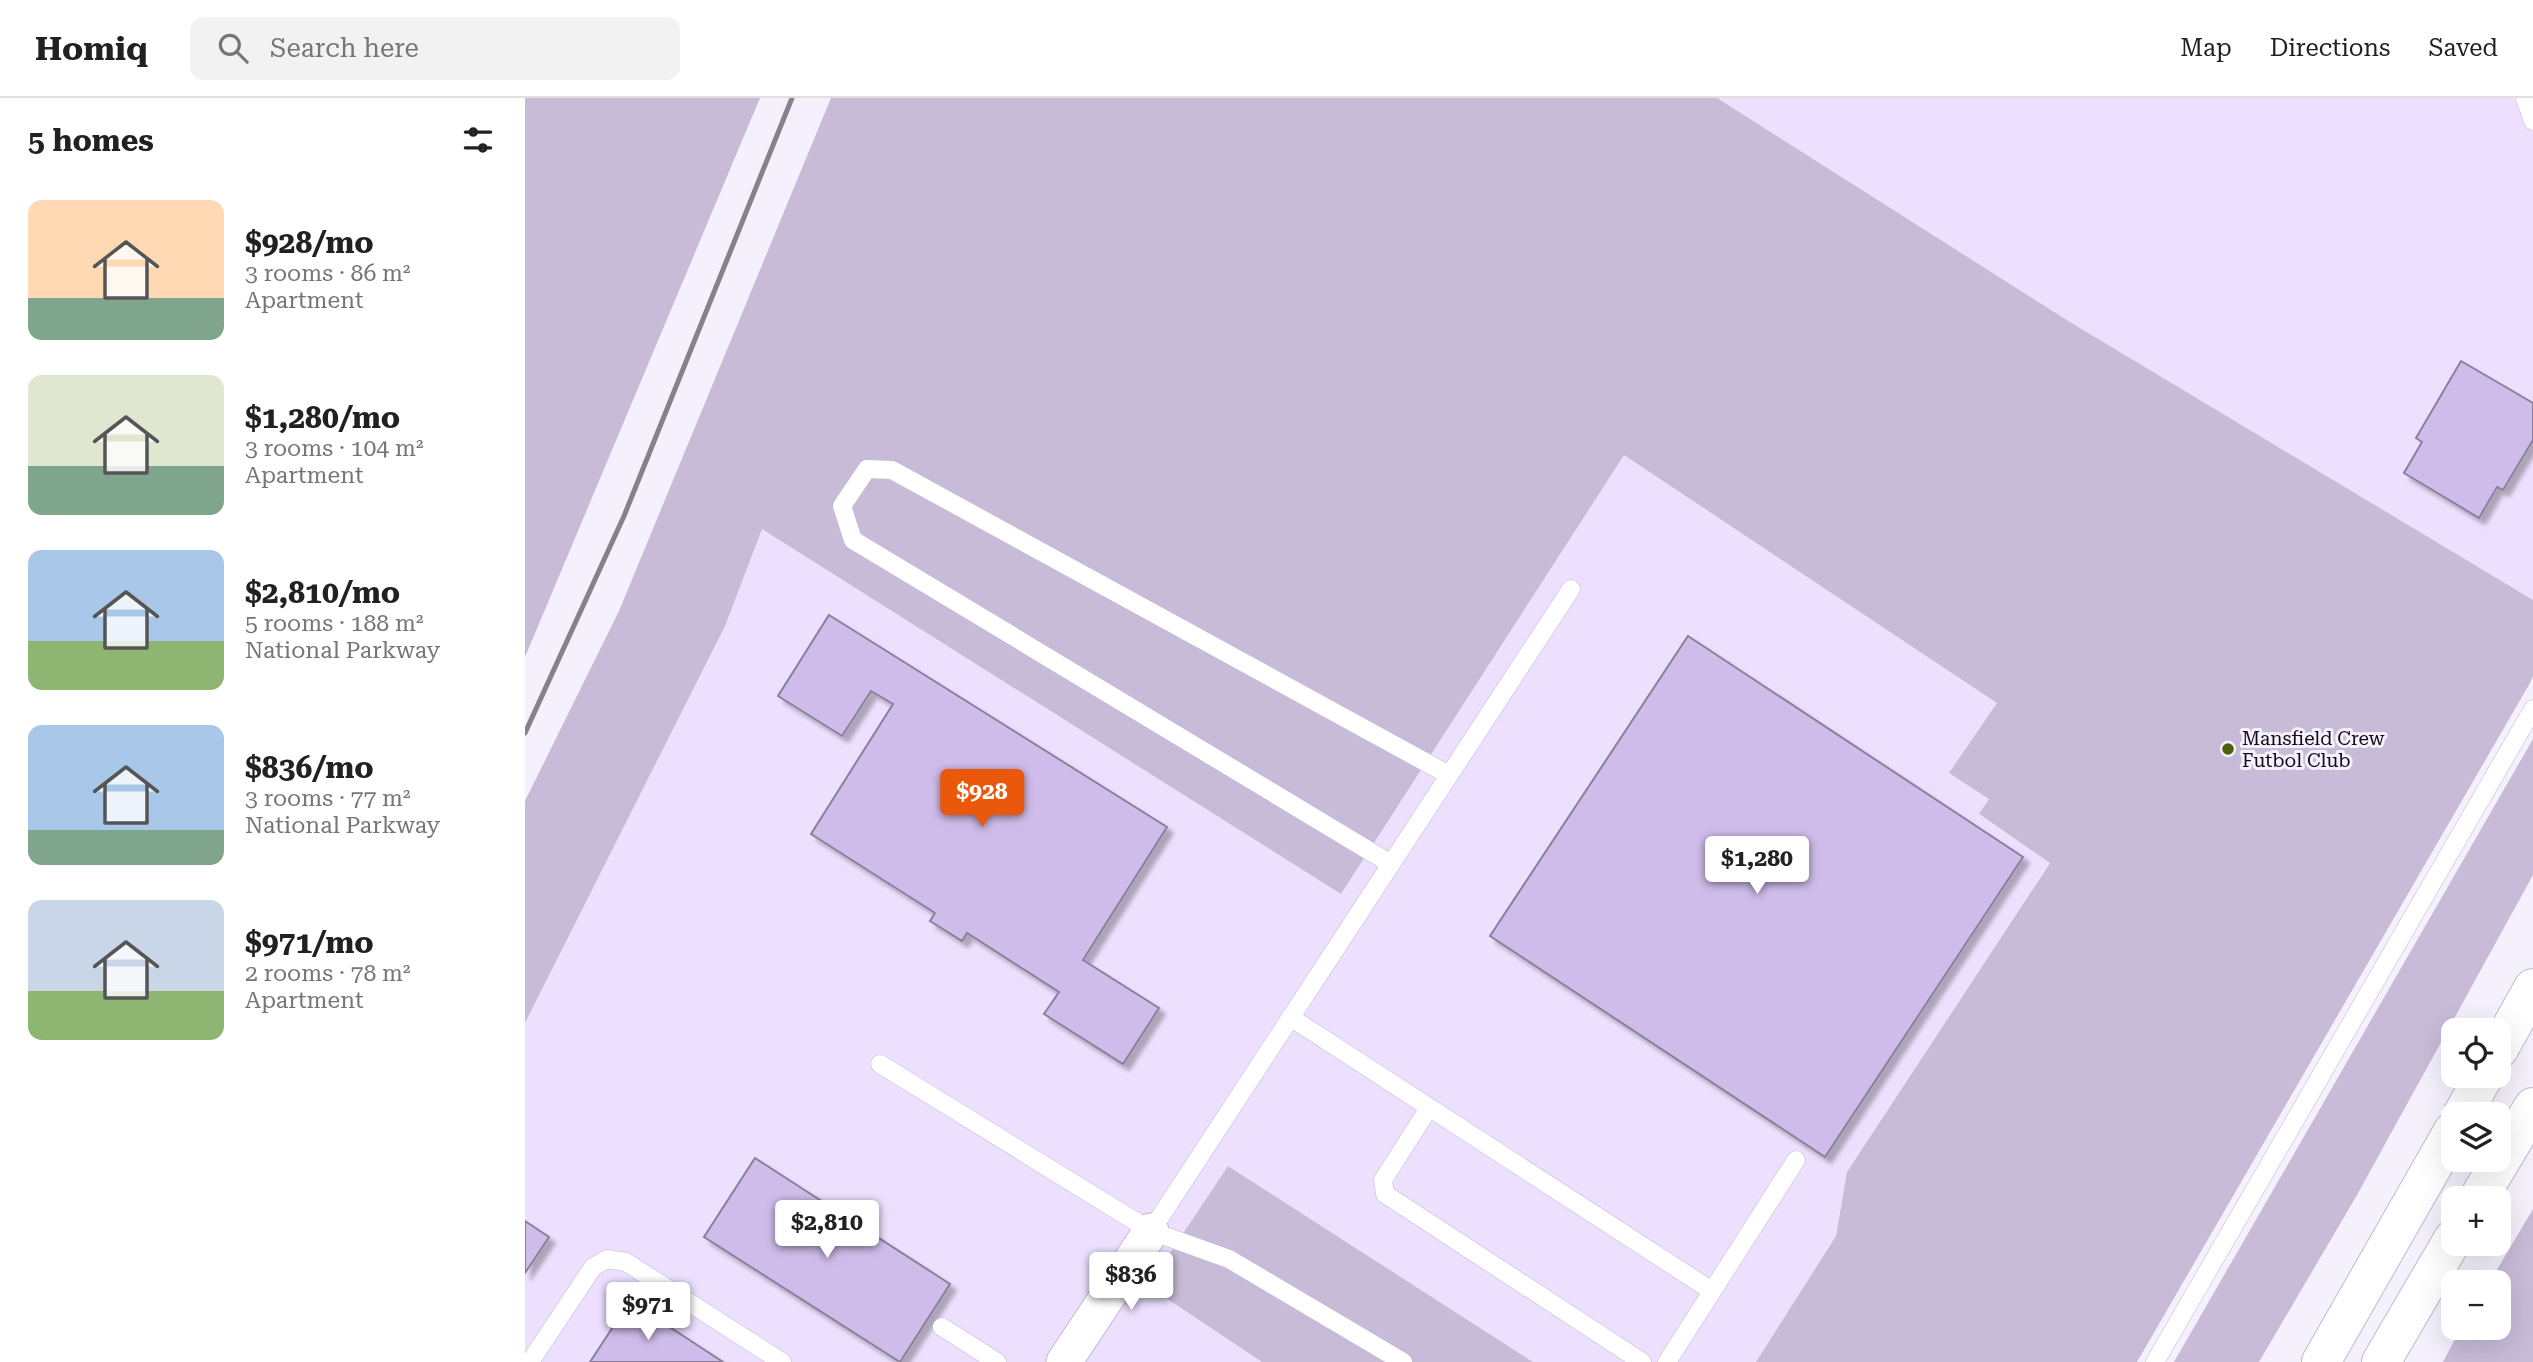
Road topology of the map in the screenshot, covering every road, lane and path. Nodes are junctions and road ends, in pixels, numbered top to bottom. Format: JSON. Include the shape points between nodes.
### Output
{"nodes":[{"id":1,"x":2525,"y":98,"type":"edge"},
{"id":2,"x":2533,"y":121,"type":"edge"},
{"id":3,"x":1571,"y":589,"type":"dead end"},
{"id":4,"x":2533,"y":709,"type":"edge"},
{"id":5,"x":1449,"y":775,"type":"junction"},
{"id":6,"x":1391,"y":864,"type":"junction"},
{"id":7,"x":2533,"y":988,"type":"edge"},
{"id":8,"x":1290,"y":1017,"type":"junction"},
{"id":9,"x":2511,"y":1027,"type":"edge"},
{"id":10,"x":880,"y":1064,"type":"dead end"},
{"id":11,"x":2533,"y":1107,"type":"edge"},
{"id":12,"x":1429,"y":1108,"type":"junction"},
{"id":13,"x":2441,"y":1152,"type":"edge"},
{"id":14,"x":1796,"y":1160,"type":"dead end"},
{"id":15,"x":2486,"y":1186,"type":"edge"},
{"id":16,"x":1151,"y":1231,"type":"junction"},
{"id":17,"x":2443,"y":1256,"type":"edge"},
{"id":18,"x":1712,"y":1291,"type":"junction"},
{"id":19,"x":2416,"y":1302,"type":"junction"},
{"id":20,"x":942,"y":1327,"type":"dead end"},
{"id":21,"x":530,"y":1362,"type":"edge"},
{"id":22,"x":782,"y":1362,"type":"edge"},
{"id":23,"x":997,"y":1362,"type":"edge"},
{"id":24,"x":1064,"y":1362,"type":"edge"},
{"id":25,"x":1403,"y":1362,"type":"edge"},
{"id":26,"x":1642,"y":1362,"type":"edge"},
{"id":27,"x":1667,"y":1362,"type":"edge"},
{"id":28,"x":2155,"y":1362,"type":"edge"},
{"id":29,"x":2321,"y":1362,"type":"edge"},
{"id":30,"x":2381,"y":1362,"type":"edge"},
{"id":31,"x":2392,"y":1362,"type":"edge"}],
"edges":[{"from":1,"to":2,"type":"lane"},
{"from":3,"to":5,"type":"lane"},
{"from":4,"to":28,"type":"lane"},
{"from":5,"to":6,"type":"lane"},
{"from":5,"to":6,"type":"lane","via":[[892,470],[867,469],[842,506],[853,540]]},
{"from":6,"to":8,"type":"lane"},
{"from":7,"to":9,"type":"highway"},
{"from":8,"to":12,"type":"lane"},
{"from":8,"to":16,"type":"lane"},
{"from":10,"to":16,"type":"lane"},
{"from":11,"to":15,"type":"highway"},
{"from":12,"to":18,"type":"lane"},
{"from":12,"to":26,"type":"lane","via":[[1383,1180],[1385,1194]]},
{"from":13,"to":29,"type":"highway"},
{"from":14,"to":18,"type":"lane"},
{"from":16,"to":24,"type":"street"},
{"from":16,"to":25,"type":"lane","via":[[1229,1259]]},
{"from":17,"to":19,"type":"highway"},
{"from":18,"to":27,"type":"lane"},
{"from":19,"to":30,"type":"highway"},
{"from":19,"to":31,"type":"highway"},
{"from":20,"to":23,"type":"lane"},
{"from":21,"to":22,"type":"lane","via":[[593,1267],[607,1259],[626,1262]]}]}
